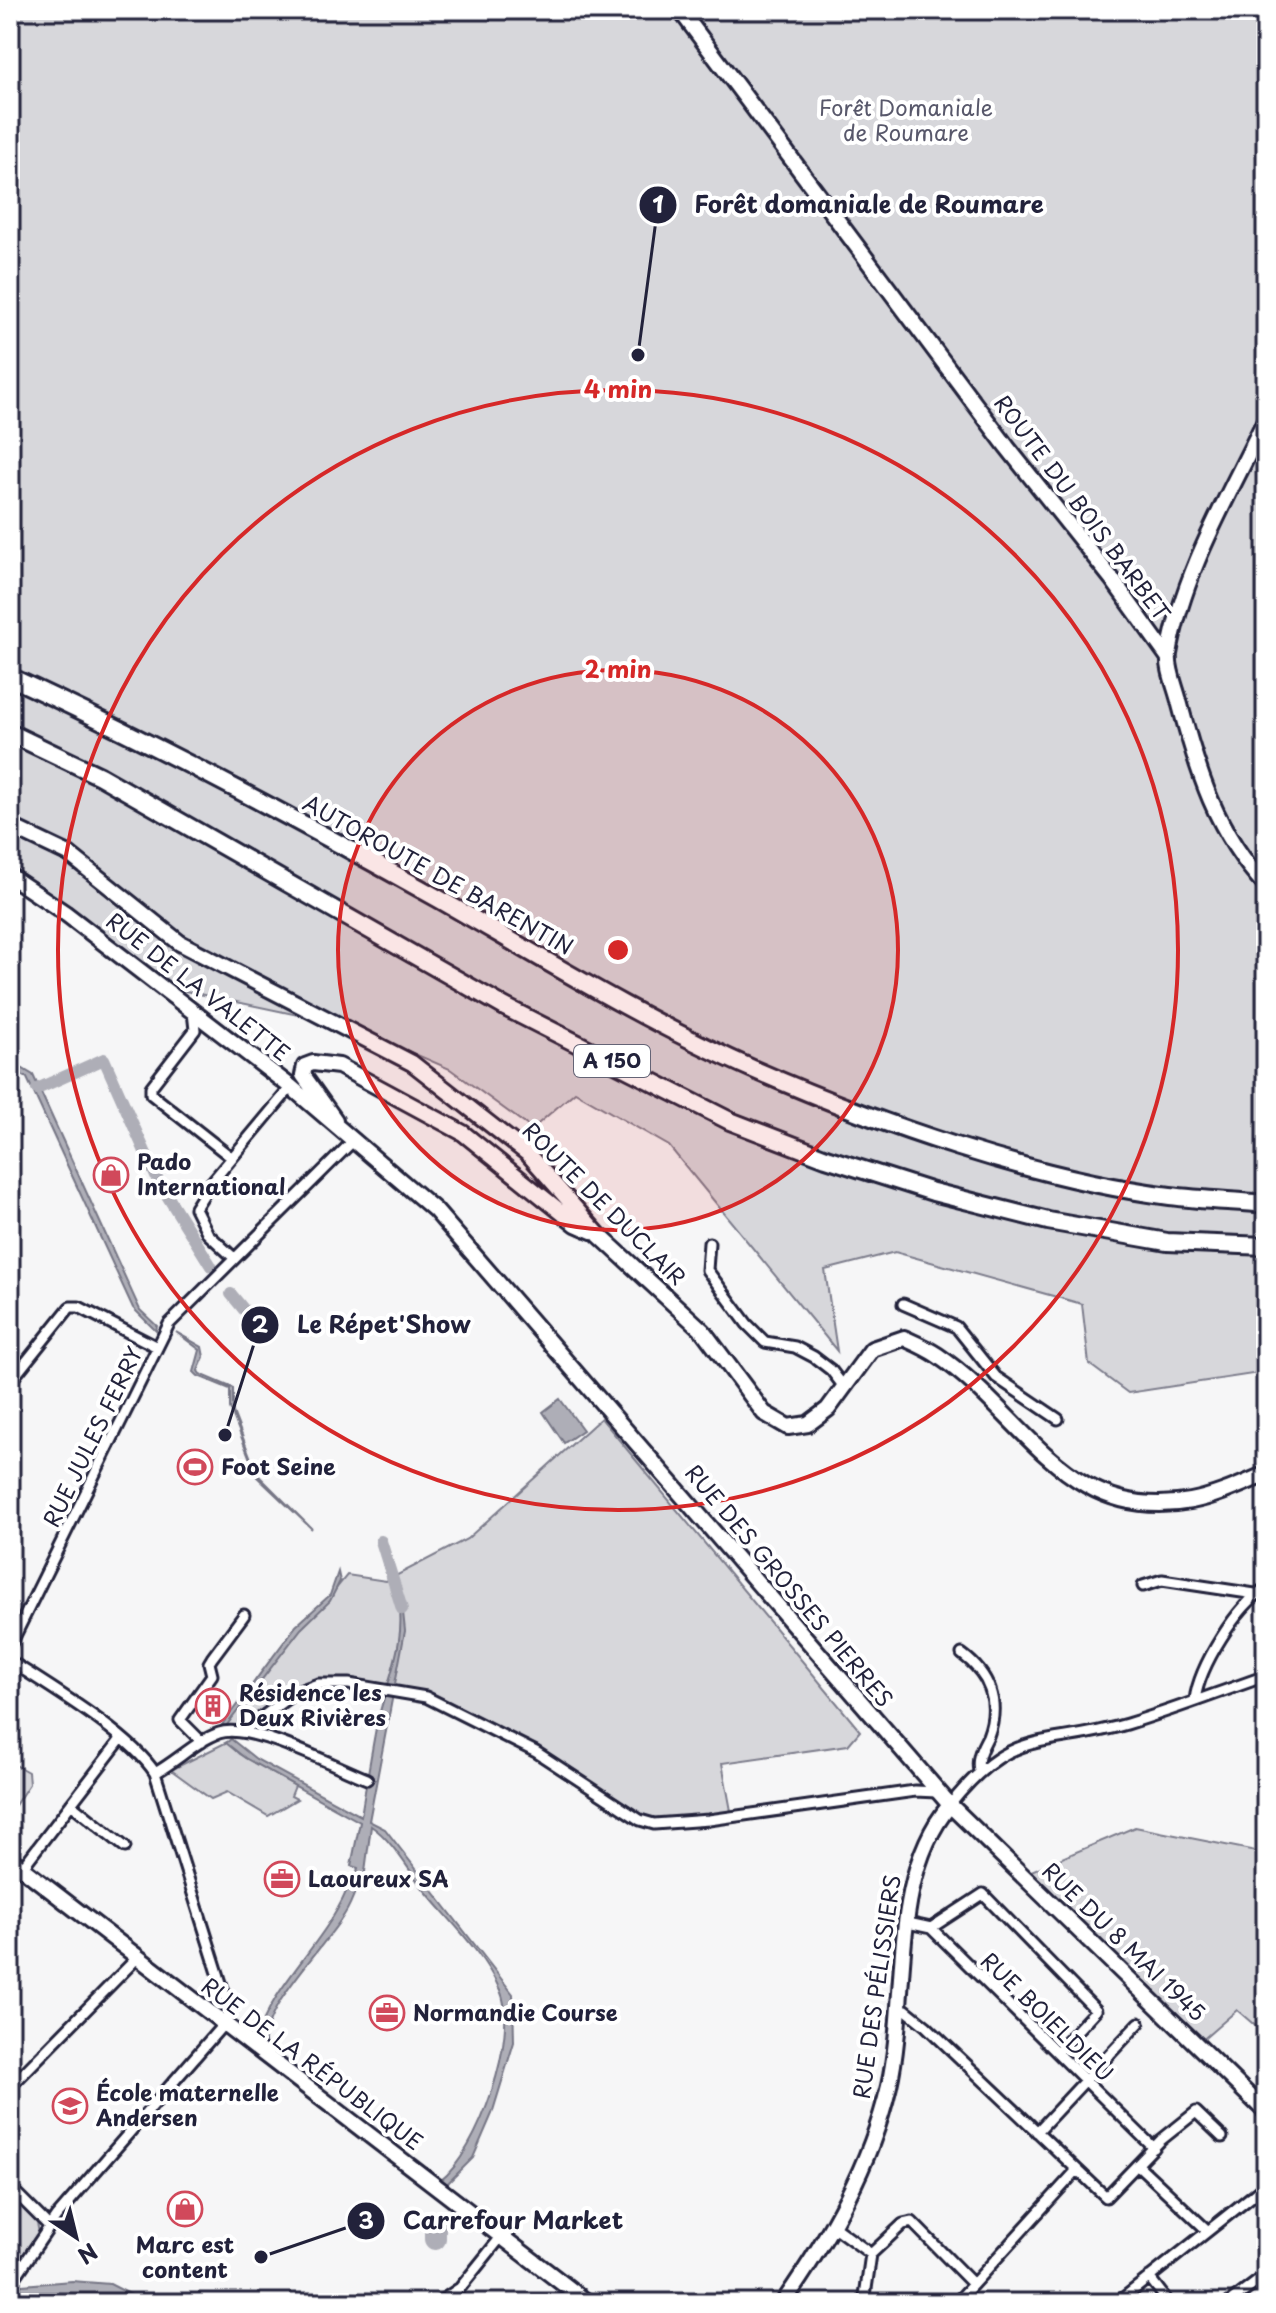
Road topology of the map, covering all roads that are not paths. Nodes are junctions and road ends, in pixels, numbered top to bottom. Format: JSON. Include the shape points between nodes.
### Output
{"nodes":[{"id":1,"x":680,"y":10,"type":"edge"},
{"id":2,"x":1266,"y":418,"type":"edge"},
{"id":3,"x":1168,"y":657,"type":"junction"},
{"id":4,"x":10,"y":677,"type":"edge"},
{"id":5,"x":10,"y":733,"type":"edge"},
{"id":6,"x":10,"y":826,"type":"edge"},
{"id":7,"x":10,"y":876,"type":"edge"},
{"id":8,"x":1266,"y":886,"type":"edge"},
{"id":9,"x":193,"y":1012,"type":"junction"},
{"id":10,"x":291,"y":1087,"type":"junction"},
{"id":11,"x":337,"y":1124,"type":"junction"},
{"id":12,"x":355,"y":1139,"type":"junction"},
{"id":13,"x":232,"y":1158,"type":"junction"},
{"id":14,"x":1266,"y":1204,"type":"edge"},
{"id":15,"x":599,"y":1235,"type":"junction"},
{"id":16,"x":709,"y":1243,"type":"dead end"},
{"id":17,"x":1266,"y":1246,"type":"edge"},
{"id":18,"x":234,"y":1258,"type":"junction"},
{"id":19,"x":903,"y":1304,"type":"dead end"},
{"id":20,"x":157,"y":1347,"type":"junction"},
{"id":21,"x":996,"y":1377,"type":"junction"},
{"id":22,"x":10,"y":1382,"type":"edge"},
{"id":23,"x":846,"y":1385,"type":"junction"},
{"id":24,"x":980,"y":1392,"type":"junction"},
{"id":25,"x":10,"y":1400,"type":"edge"},
{"id":26,"x":10,"y":1409,"type":"edge"},
{"id":27,"x":1058,"y":1419,"type":"dead end"},
{"id":28,"x":1266,"y":1474,"type":"edge"},
{"id":29,"x":1143,"y":1586,"type":"dead end"},
{"id":30,"x":1266,"y":1588,"type":"edge"},
{"id":31,"x":1255,"y":1594,"type":"junction"},
{"id":32,"x":244,"y":1615,"type":"dead end"},
{"id":33,"x":10,"y":1646,"type":"edge"},
{"id":34,"x":962,"y":1654,"type":"dead end"},
{"id":35,"x":10,"y":1661,"type":"edge"},
{"id":36,"x":1266,"y":1676,"type":"edge"},
{"id":37,"x":1195,"y":1700,"type":"junction"},
{"id":38,"x":243,"y":1731,"type":"junction"},
{"id":39,"x":121,"y":1739,"type":"junction"},
{"id":40,"x":202,"y":1742,"type":"junction"},
{"id":41,"x":979,"y":1771,"type":"junction"},
{"id":42,"x":155,"y":1773,"type":"junction"},
{"id":43,"x":367,"y":1779,"type":"dead end"},
{"id":44,"x":937,"y":1792,"type":"junction"},
{"id":45,"x":71,"y":1804,"type":"junction"},
{"id":46,"x":950,"y":1805,"type":"junction"},
{"id":47,"x":125,"y":1847,"type":"dead end"},
{"id":48,"x":16,"y":1864,"type":"edge"},
{"id":49,"x":908,"y":1923,"type":"junction"},
{"id":50,"x":931,"y":1928,"type":"junction"},
{"id":51,"x":138,"y":1957,"type":"junction"},
{"id":52,"x":899,"y":2009,"type":"junction"},
{"id":53,"x":1139,"y":2023,"type":"dead end"},
{"id":54,"x":225,"y":2025,"type":"junction"},
{"id":55,"x":1057,"y":2052,"type":"junction"},
{"id":56,"x":1087,"y":2079,"type":"junction"},
{"id":57,"x":10,"y":2087,"type":"edge"},
{"id":58,"x":1266,"y":2112,"type":"edge"},
{"id":59,"x":1037,"y":2132,"type":"junction"},
{"id":60,"x":1222,"y":2137,"type":"dead end"},
{"id":61,"x":1154,"y":2148,"type":"junction"},
{"id":62,"x":1139,"y":2166,"type":"junction"},
{"id":63,"x":1077,"y":2170,"type":"junction"},
{"id":64,"x":1266,"y":2185,"type":"edge"},
{"id":65,"x":10,"y":2187,"type":"edge"},
{"id":66,"x":49,"y":2226,"type":"junction"},
{"id":67,"x":834,"y":2227,"type":"junction"},
{"id":68,"x":1208,"y":2231,"type":"junction"},
{"id":69,"x":501,"y":2237,"type":"junction"},
{"id":70,"x":871,"y":2254,"type":"junction"},
{"id":71,"x":1266,"y":2275,"type":"edge"},
{"id":72,"x":1149,"y":2277,"type":"junction"},
{"id":73,"x":12,"y":2281,"type":"edge"},
{"id":74,"x":972,"y":2283,"type":"junction"},
{"id":75,"x":438,"y":2303,"type":"edge"},
{"id":76,"x":588,"y":2303,"type":"edge"},
{"id":77,"x":783,"y":2303,"type":"edge"},
{"id":78,"x":864,"y":2303,"type":"edge"},
{"id":79,"x":956,"y":2303,"type":"edge"},
{"id":80,"x":1117,"y":2303,"type":"edge"},
{"id":81,"x":1169,"y":2303,"type":"edge"},
{"id":82,"x":1229,"y":2303,"type":"edge"}],
"edges":[{"from":1,"to":3,"type":"street","name":"ROUTE DU BOIS BARBET"},
{"from":2,"to":3,"type":"street","via":[[1192,573]]},
{"from":3,"to":8,"type":"street","via":[[1210,802],[1230,841]]},
{"from":4,"to":14,"type":"highway","name":"AUTOROUTE DE BARENTIN","number":"A 150","via":[[136,736],[753,1069],[851,1108],[1054,1173],[1167,1195]]},
{"from":5,"to":17,"type":"highway","number":"A 150","via":[[100,776],[505,1007],[730,1121],[933,1192],[1048,1221],[1167,1242]]},
{"from":6,"to":15,"type":"street","name":"ROUTE DE DUCLAIR","via":[[69,854],[180,943],[412,1063],[528,1154]]},
{"from":7,"to":9,"type":"street","name":"RUE DE LA VALETTE"},
{"from":9,"to":10,"type":"street","name":"RUE DE LA VALETTE"},
{"from":9,"to":13,"type":"street","via":[[195,1030],[151,1094]]},
{"from":10,"to":11,"type":"street","name":"RUE DE LA VALETTE"},
{"from":10,"to":13,"type":"street"},
{"from":11,"to":12,"type":"street","name":"RUE DE LA VALETTE"},
{"from":11,"to":15,"type":"street","via":[[303,1075],[305,1066],[339,1066],[463,1133],[576,1224]]},
{"from":12,"to":18,"type":"street","name":"RUE JULES FERRY"},
{"from":12,"to":44,"type":"street","name":"RUE DES GROSSES PIERRES","via":[[435,1210],[489,1269]]},
{"from":13,"to":18,"type":"street","via":[[195,1208],[208,1234]]},
{"from":15,"to":23,"type":"street","name":"ROUTE DE DUCLAIR","via":[[703,1331],[764,1413],[788,1427],[808,1424]]},
{"from":16,"to":23,"type":"street","via":[[707,1270],[747,1324],[765,1342],[795,1347],[814,1357]]},
{"from":18,"to":20,"type":"street","name":"RUE JULES FERRY","via":[[176,1314]]},
{"from":19,"to":21,"type":"street","via":[[956,1327]]},
{"from":20,"to":22,"type":"street","via":[[70,1307]]},
{"from":20,"to":33,"type":"street","name":"RUE JULES FERRY"},
{"from":21,"to":24,"type":"street"},
{"from":21,"to":27,"type":"street"},
{"from":23,"to":24,"type":"street","name":"ROUTE DE DUCLAIR","via":[[872,1349],[904,1338],[937,1355]]},
{"from":24,"to":28,"type":"street","via":[[1074,1481],[1110,1498],[1163,1505],[1193,1501]]},
{"from":25,"to":26,"type":"street"},
{"from":29,"to":31,"type":"street","via":[[1162,1580]]},
{"from":30,"to":31,"type":"street"},
{"from":31,"to":37,"type":"street","via":[[1198,1679]]},
{"from":32,"to":40,"type":"street","via":[[212,1658],[212,1675],[180,1720]]},
{"from":34,"to":41,"type":"street","via":[[983,1670],[993,1697],[995,1712],[978,1758]]},
{"from":35,"to":39,"type":"street"},
{"from":36,"to":37,"type":"street"},
{"from":37,"to":41,"type":"street","via":[[1098,1732],[1022,1744]]},
{"from":38,"to":40,"type":"street","via":[[222,1731]]},
{"from":38,"to":43,"type":"street"},
{"from":38,"to":44,"type":"street","via":[[296,1692],[318,1684],[426,1697],[536,1752],[654,1824]]},
{"from":39,"to":42,"type":"street"},
{"from":39,"to":45,"type":"street"},
{"from":40,"to":42,"type":"street"},
{"from":41,"to":46,"type":"street"},
{"from":42,"to":54,"type":"street","via":[[228,2005]]},
{"from":44,"to":46,"type":"street","name":"RUE DES GROSSES PIERRES"},
{"from":45,"to":47,"type":"street"},
{"from":45,"to":48,"type":"street"},
{"from":46,"to":49,"type":"street","name":"RUE DES PÉLISSIERS","via":[[918,1856]]},
{"from":46,"to":58,"type":"street","name":"RUE DU 8 MAI 1945"},
{"from":48,"to":51,"type":"street","name":"RUE DE LA RÉPUBLIQUE"},
{"from":49,"to":50,"type":"street"},
{"from":49,"to":52,"type":"street","name":"RUE DES PÉLISSIERS"},
{"from":50,"to":55,"type":"street","name":"RUE BOIELDIEU"},
{"from":50,"to":55,"type":"street","via":[[983,1894],[1096,2010]]},
{"from":51,"to":54,"type":"street","name":"RUE DE LA RÉPUBLIQUE"},
{"from":51,"to":57,"type":"street"},
{"from":52,"to":59,"type":"street","via":[[926,2026]]},
{"from":52,"to":67,"type":"street","name":"RUE DES PÉLISSIERS","via":[[884,2106]]},
{"from":53,"to":56,"type":"street"},
{"from":54,"to":66,"type":"street"},
{"from":54,"to":69,"type":"street","name":"RUE DE LA RÉPUBLIQUE"},
{"from":55,"to":56,"type":"street","name":"RUE BOIELDIEU"},
{"from":56,"to":59,"type":"street"},
{"from":56,"to":61,"type":"street","name":"RUE BOIELDIEU"},
{"from":59,"to":63,"type":"street"},
{"from":60,"to":61,"type":"street","via":[[1196,2112]]},
{"from":61,"to":62,"type":"street"},
{"from":62,"to":63,"type":"street","via":[[1106,2197]]},
{"from":62,"to":68,"type":"street"},
{"from":63,"to":74,"type":"street"},
{"from":64,"to":68,"type":"street"},
{"from":65,"to":66,"type":"street"},
{"from":66,"to":73,"type":"street"},
{"from":67,"to":70,"type":"street"},
{"from":67,"to":77,"type":"street","name":"RUE DES PÉLISSIERS"},
{"from":68,"to":72,"type":"street"},
{"from":69,"to":75,"type":"street","via":[[460,2288]]},
{"from":69,"to":76,"type":"street","name":"RUE DE LA RÉPUBLIQUE"},
{"from":70,"to":74,"type":"street","via":[[912,2222]]},
{"from":70,"to":78,"type":"street"},
{"from":71,"to":82,"type":"street"},
{"from":72,"to":80,"type":"street"},
{"from":72,"to":81,"type":"street"},
{"from":74,"to":79,"type":"street"}]}
